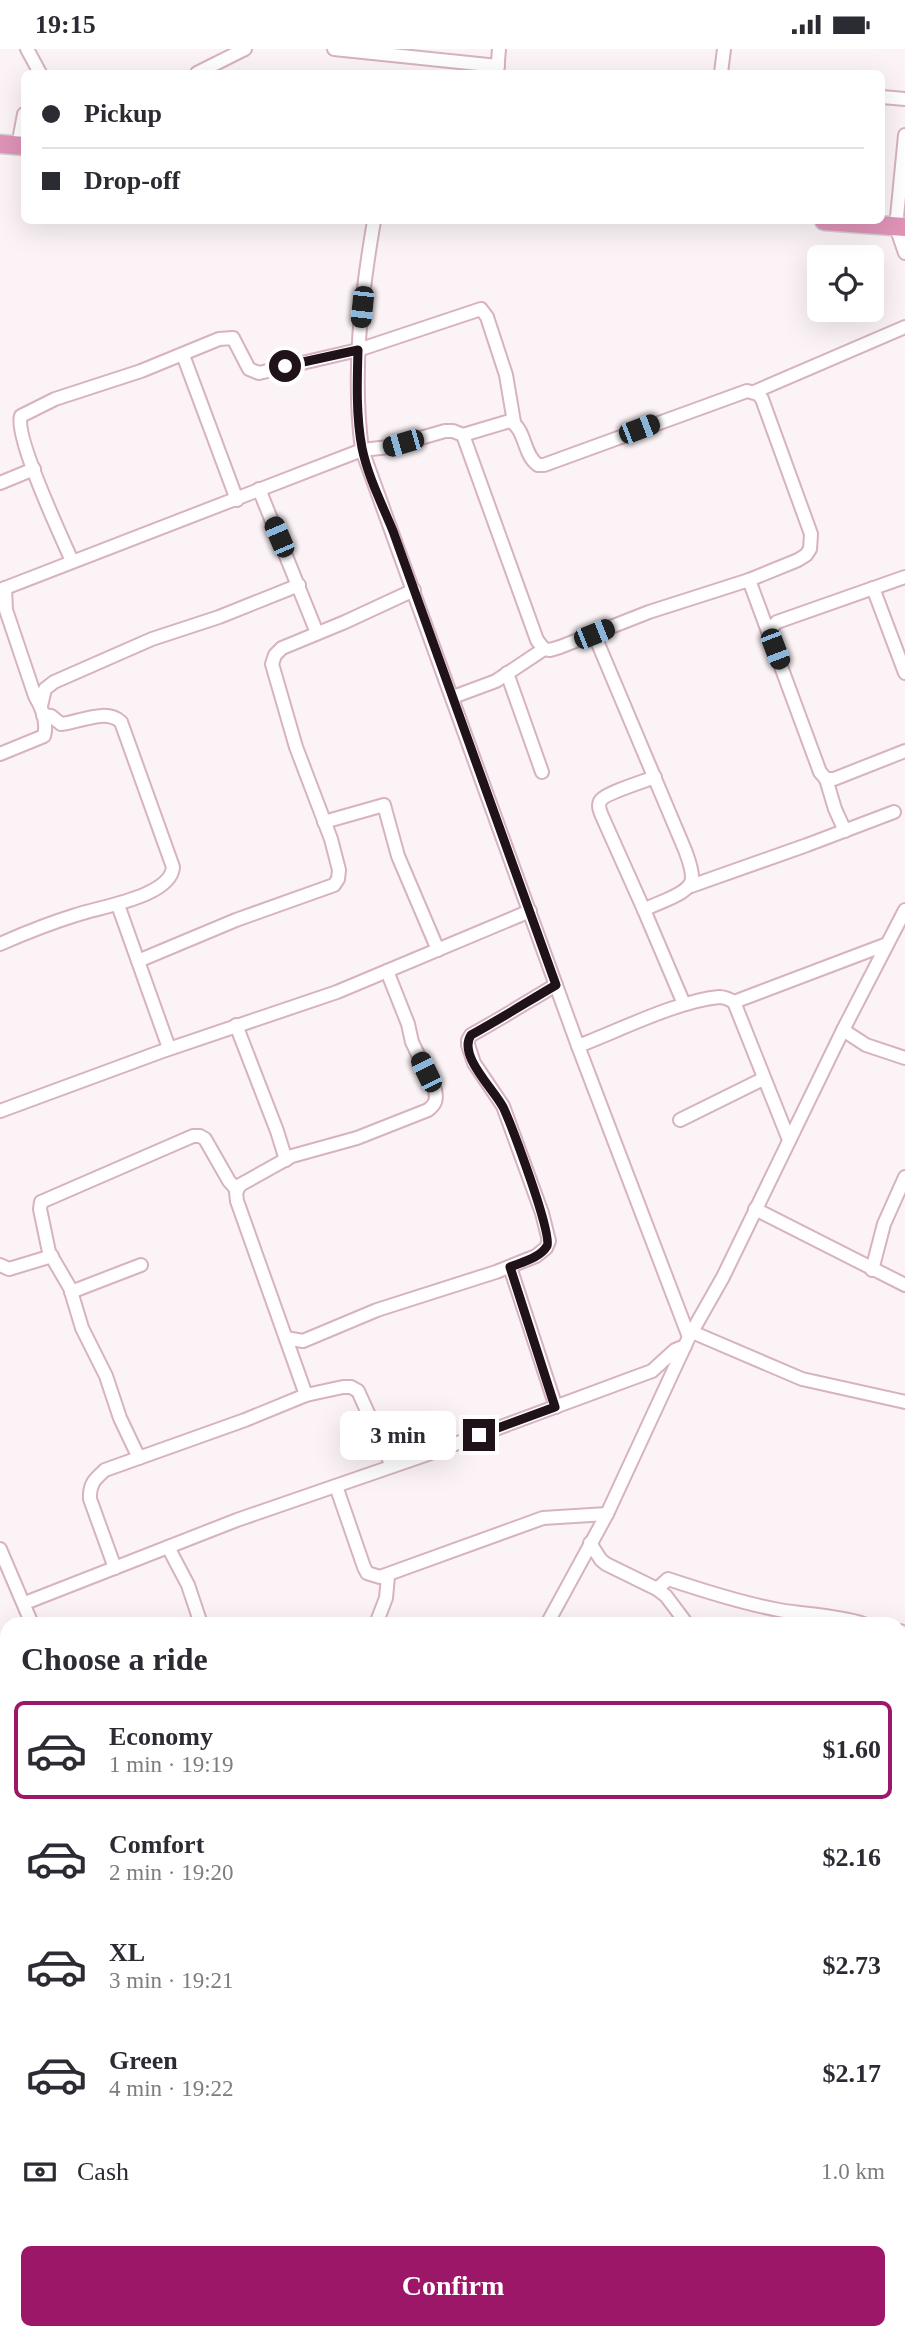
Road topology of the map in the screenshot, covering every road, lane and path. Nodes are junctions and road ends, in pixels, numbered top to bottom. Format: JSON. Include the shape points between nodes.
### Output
{"nodes":[{"id":1,"x":27,"y":49,"type":"edge"},
{"id":2,"x":245,"y":49,"type":"edge"},
{"id":3,"x":334,"y":49,"type":"edge"},
{"id":4,"x":499,"y":49,"type":"edge"},
{"id":5,"x":723,"y":49,"type":"edge"},
{"id":6,"x":38,"y":70,"type":"edge"},
{"id":7,"x":203,"y":70,"type":"edge"},
{"id":8,"x":497,"y":70,"type":"edge"},
{"id":9,"x":721,"y":70,"type":"edge"},
{"id":10,"x":885,"y":97,"type":"edge"},
{"id":11,"x":905,"y":99,"type":"edge"},
{"id":12,"x":21,"y":123,"type":"edge"},
{"id":13,"x":905,"y":135,"type":"edge"},
{"id":14,"x":14,"y":145,"type":"edge"},
{"id":15,"x":373,"y":224,"type":"edge"},
{"id":16,"x":862,"y":224,"type":"edge"},
{"id":17,"x":900,"y":227,"type":"edge"},
{"id":18,"x":905,"y":253,"type":"edge"},
{"id":19,"x":905,"y":327,"type":"edge"},
{"id":20,"x":358,"y":350,"type":"junction"},
{"id":21,"x":183,"y":355,"type":"junction"},
{"id":22,"x":754,"y":392,"type":"junction"},
{"id":23,"x":514,"y":422,"type":"junction"},
{"id":24,"x":463,"y":435,"type":"junction"},
{"id":25,"x":362,"y":450,"type":"junction"},
{"id":26,"x":34,"y":469,"type":"junction"},
{"id":27,"x":0,"y":483,"type":"edge"},
{"id":28,"x":259,"y":489,"type":"junction"},
{"id":29,"x":237,"y":500,"type":"junction"},
{"id":30,"x":72,"y":561,"type":"junction"},
{"id":31,"x":905,"y":576,"type":"edge"},
{"id":32,"x":749,"y":580,"type":"junction"},
{"id":33,"x":299,"y":585,"type":"junction"},
{"id":34,"x":873,"y":588,"type":"junction"},
{"id":35,"x":2,"y":589,"type":"edge"},
{"id":36,"x":414,"y":590,"type":"junction"},
{"id":37,"x":772,"y":626,"type":"junction"},
{"id":38,"x":317,"y":633,"type":"junction"},
{"id":39,"x":594,"y":634,"type":"junction"},
{"id":40,"x":544,"y":649,"type":"junction"},
{"id":41,"x":507,"y":673,"type":"junction"},
{"id":42,"x":905,"y":673,"type":"edge"},
{"id":43,"x":453,"y":697,"type":"junction"},
{"id":44,"x":42,"y":710,"type":"junction"},
{"id":45,"x":905,"y":751,"type":"edge"},
{"id":46,"x":0,"y":754,"type":"edge"},
{"id":47,"x":542,"y":772,"type":"dead end"},
{"id":48,"x":655,"y":777,"type":"junction"},
{"id":49,"x":826,"y":779,"type":"junction"},
{"id":50,"x":894,"y":812,"type":"dead end"},
{"id":51,"x":324,"y":822,"type":"junction"},
{"id":52,"x":845,"y":831,"type":"junction"},
{"id":53,"x":691,"y":885,"type":"junction"},
{"id":54,"x":118,"y":905,"type":"junction"},
{"id":55,"x":644,"y":910,"type":"junction"},
{"id":56,"x":905,"y":910,"type":"edge"},
{"id":57,"x":530,"y":911,"type":"junction"},
{"id":58,"x":0,"y":944,"type":"edge"},
{"id":59,"x":887,"y":944,"type":"junction"},
{"id":60,"x":438,"y":950,"type":"junction"},
{"id":61,"x":138,"y":961,"type":"junction"},
{"id":62,"x":387,"y":971,"type":"junction"},
{"id":63,"x":556,"y":985,"type":"junction"},
{"id":64,"x":734,"y":1002,"type":"junction"},
{"id":65,"x":684,"y":1004,"type":"junction"},
{"id":66,"x":236,"y":1025,"type":"junction"},
{"id":67,"x":843,"y":1030,"type":"junction"},
{"id":68,"x":578,"y":1046,"type":"junction"},
{"id":69,"x":170,"y":1048,"type":"junction"},
{"id":70,"x":905,"y":1058,"type":"edge"},
{"id":71,"x":763,"y":1079,"type":"junction"},
{"id":72,"x":0,"y":1111,"type":"edge"},
{"id":73,"x":680,"y":1120,"type":"dead end"},
{"id":74,"x":789,"y":1140,"type":"junction"},
{"id":75,"x":286,"y":1160,"type":"junction"},
{"id":76,"x":905,"y":1177,"type":"edge"},
{"id":77,"x":237,"y":1190,"type":"junction"},
{"id":78,"x":755,"y":1209,"type":"junction"},
{"id":79,"x":52,"y":1256,"type":"junction"},
{"id":80,"x":0,"y":1265,"type":"edge"},
{"id":81,"x":141,"y":1265,"type":"dead end"},
{"id":82,"x":510,"y":1267,"type":"junction"},
{"id":83,"x":872,"y":1270,"type":"junction"},
{"id":84,"x":905,"y":1285,"type":"edge"},
{"id":85,"x":71,"y":1292,"type":"junction"},
{"id":86,"x":286,"y":1338,"type":"junction"},
{"id":87,"x":689,"y":1338,"type":"junction"},
{"id":88,"x":303,"y":1341,"type":"junction"},
{"id":89,"x":295,"y":1362,"type":"junction"},
{"id":90,"x":306,"y":1395,"type":"junction"},
{"id":91,"x":905,"y":1402,"type":"edge"},
{"id":92,"x":555,"y":1407,"type":"junction"},
{"id":93,"x":139,"y":1458,"type":"junction"},
{"id":94,"x":392,"y":1467,"type":"junction"},
{"id":95,"x":336,"y":1486,"type":"junction"},
{"id":96,"x":607,"y":1514,"type":"junction"},
{"id":97,"x":590,"y":1543,"type":"junction"},
{"id":98,"x":169,"y":1547,"type":"junction"},
{"id":99,"x":0,"y":1549,"type":"edge"},
{"id":100,"x":115,"y":1568,"type":"junction"},
{"id":101,"x":388,"y":1576,"type":"junction"},
{"id":102,"x":657,"y":1589,"type":"junction"},
{"id":103,"x":25,"y":1603,"type":"junction"},
{"id":104,"x":30,"y":1617,"type":"edge"},
{"id":105,"x":199,"y":1617,"type":"edge"},
{"id":106,"x":379,"y":1617,"type":"edge"},
{"id":107,"x":551,"y":1617,"type":"edge"},
{"id":108,"x":682,"y":1617,"type":"edge"},
{"id":109,"x":842,"y":1617,"type":"edge"}],
"edges":[{"from":1,"to":6,"type":"street"},
{"from":2,"to":7,"type":"street"},
{"from":3,"to":8,"type":"street"},
{"from":4,"to":8,"type":"street"},
{"from":5,"to":9,"type":"street"},
{"from":10,"to":11,"type":"street"},
{"from":12,"to":14,"type":"street"},
{"from":13,"to":17,"type":"street"},
{"from":15,"to":20,"type":"street"},
{"from":16,"to":17,"type":"highway"},
{"from":17,"to":18,"type":"street"},
{"from":19,"to":22,"type":"street"},
{"from":20,"to":21,"type":"street","via":[[255,374],[233,338],[219,339]]},
{"from":20,"to":23,"type":"street","via":[[481,309],[506,375]]},
{"from":20,"to":25,"type":"street"},
{"from":21,"to":26,"type":"street","via":[[55,399],[21,416],[20,427]]},
{"from":21,"to":29,"type":"street"},
{"from":22,"to":23,"type":"street","via":[[737,393],[544,465],[531,459]]},
{"from":22,"to":32,"type":"street","via":[[762,399],[812,542],[798,560]]},
{"from":23,"to":24,"type":"street"},
{"from":24,"to":25,"type":"street","via":[[445,431]]},
{"from":24,"to":40,"type":"street"},
{"from":25,"to":28,"type":"street"},
{"from":25,"to":36,"type":"street"},
{"from":26,"to":27,"type":"street"},
{"from":26,"to":30,"type":"street"},
{"from":28,"to":29,"type":"street"},
{"from":28,"to":33,"type":"street"},
{"from":29,"to":30,"type":"street"},
{"from":30,"to":35,"type":"street"},
{"from":31,"to":34,"type":"street"},
{"from":32,"to":37,"type":"street","via":[[762,617]]},
{"from":32,"to":39,"type":"street"},
{"from":33,"to":38,"type":"street"},
{"from":33,"to":44,"type":"street","via":[[152,639],[54,682],[45,689]]},
{"from":34,"to":37,"type":"street"},
{"from":34,"to":42,"type":"street"},
{"from":35,"to":44,"type":"street"},
{"from":36,"to":38,"type":"street"},
{"from":36,"to":43,"type":"street"},
{"from":37,"to":49,"type":"street"},
{"from":38,"to":51,"type":"street","via":[[282,648],[272,664]]},
{"from":39,"to":40,"type":"street"},
{"from":39,"to":48,"type":"street"},
{"from":40,"to":41,"type":"street"},
{"from":41,"to":43,"type":"street"},
{"from":41,"to":47,"type":"street"},
{"from":43,"to":57,"type":"street"},
{"from":44,"to":46,"type":"street","via":[[44,736]]},
{"from":44,"to":54,"type":"street","via":[[61,724],[110,715],[121,722],[126,734],[173,874],[152,890]]},
{"from":45,"to":49,"type":"street"},
{"from":48,"to":53,"type":"street","via":[[685,850]]},
{"from":48,"to":55,"type":"street","via":[[599,804]]},
{"from":49,"to":52,"type":"street"},
{"from":50,"to":52,"type":"street"},
{"from":51,"to":60,"type":"street","via":[[384,805],[398,856]]},
{"from":51,"to":61,"type":"street","via":[[339,870],[334,885]]},
{"from":52,"to":53,"type":"street"},
{"from":53,"to":55,"type":"street"},
{"from":54,"to":58,"type":"street","via":[[82,913]]},
{"from":54,"to":61,"type":"street"},
{"from":55,"to":65,"type":"street"},
{"from":56,"to":59,"type":"street"},
{"from":57,"to":60,"type":"street"},
{"from":57,"to":63,"type":"street"},
{"from":59,"to":64,"type":"street"},
{"from":59,"to":67,"type":"street"},
{"from":60,"to":62,"type":"street"},
{"from":61,"to":69,"type":"street"},
{"from":62,"to":66,"type":"street"},
{"from":62,"to":75,"type":"street","via":[[435,1090],[434,1105],[357,1138]]},
{"from":63,"to":68,"type":"street"},
{"from":63,"to":82,"type":"street","via":[[468,1039],[480,1074],[503,1106],[549,1241],[536,1256]]},
{"from":64,"to":65,"type":"street","via":[[721,997]]},
{"from":64,"to":71,"type":"street"},
{"from":65,"to":68,"type":"street"},
{"from":66,"to":69,"type":"street"},
{"from":66,"to":75,"type":"street"},
{"from":67,"to":70,"type":"street","via":[[866,1045]]},
{"from":67,"to":74,"type":"street"},
{"from":68,"to":87,"type":"street"},
{"from":69,"to":72,"type":"street"},
{"from":71,"to":73,"type":"street"},
{"from":71,"to":74,"type":"street"},
{"from":74,"to":78,"type":"street"},
{"from":75,"to":77,"type":"street"},
{"from":76,"to":83,"type":"street","via":[[884,1224]]},
{"from":77,"to":79,"type":"street","via":[[205,1139],[193,1136],[41,1202],[45,1241]]},
{"from":77,"to":86,"type":"street"},
{"from":78,"to":83,"type":"street"},
{"from":78,"to":87,"type":"street"},
{"from":79,"to":80,"type":"street","via":[[9,1269]]},
{"from":79,"to":85,"type":"street"},
{"from":81,"to":85,"type":"street"},
{"from":82,"to":88,"type":"street","via":[[377,1310]]},
{"from":82,"to":92,"type":"street"},
{"from":83,"to":84,"type":"street"},
{"from":85,"to":93,"type":"street"},
{"from":86,"to":88,"type":"street"},
{"from":86,"to":89,"type":"street"},
{"from":87,"to":91,"type":"street","via":[[802,1379]]},
{"from":87,"to":92,"type":"street","via":[[652,1371]]},
{"from":87,"to":96,"type":"street"},
{"from":88,"to":89,"type":"street"},
{"from":89,"to":90,"type":"street"},
{"from":90,"to":93,"type":"street"},
{"from":90,"to":94,"type":"street","via":[[343,1387],[358,1391]]},
{"from":92,"to":94,"type":"street"},
{"from":93,"to":100,"type":"street","via":[[105,1470],[89,1489]]},
{"from":94,"to":95,"type":"street"},
{"from":95,"to":98,"type":"street"},
{"from":95,"to":101,"type":"street","via":[[364,1567],[372,1576]]},
{"from":96,"to":97,"type":"street"},
{"from":96,"to":101,"type":"street","via":[[543,1518]]},
{"from":97,"to":102,"type":"street","via":[[606,1564]]},
{"from":97,"to":107,"type":"street"},
{"from":98,"to":100,"type":"street"},
{"from":98,"to":105,"type":"street"},
{"from":99,"to":103,"type":"street"},
{"from":100,"to":103,"type":"street"},
{"from":101,"to":106,"type":"street"},
{"from":102,"to":108,"type":"street"},
{"from":102,"to":109,"type":"street","via":[[668,1579],[779,1610]]},
{"from":103,"to":104,"type":"street"}]}
